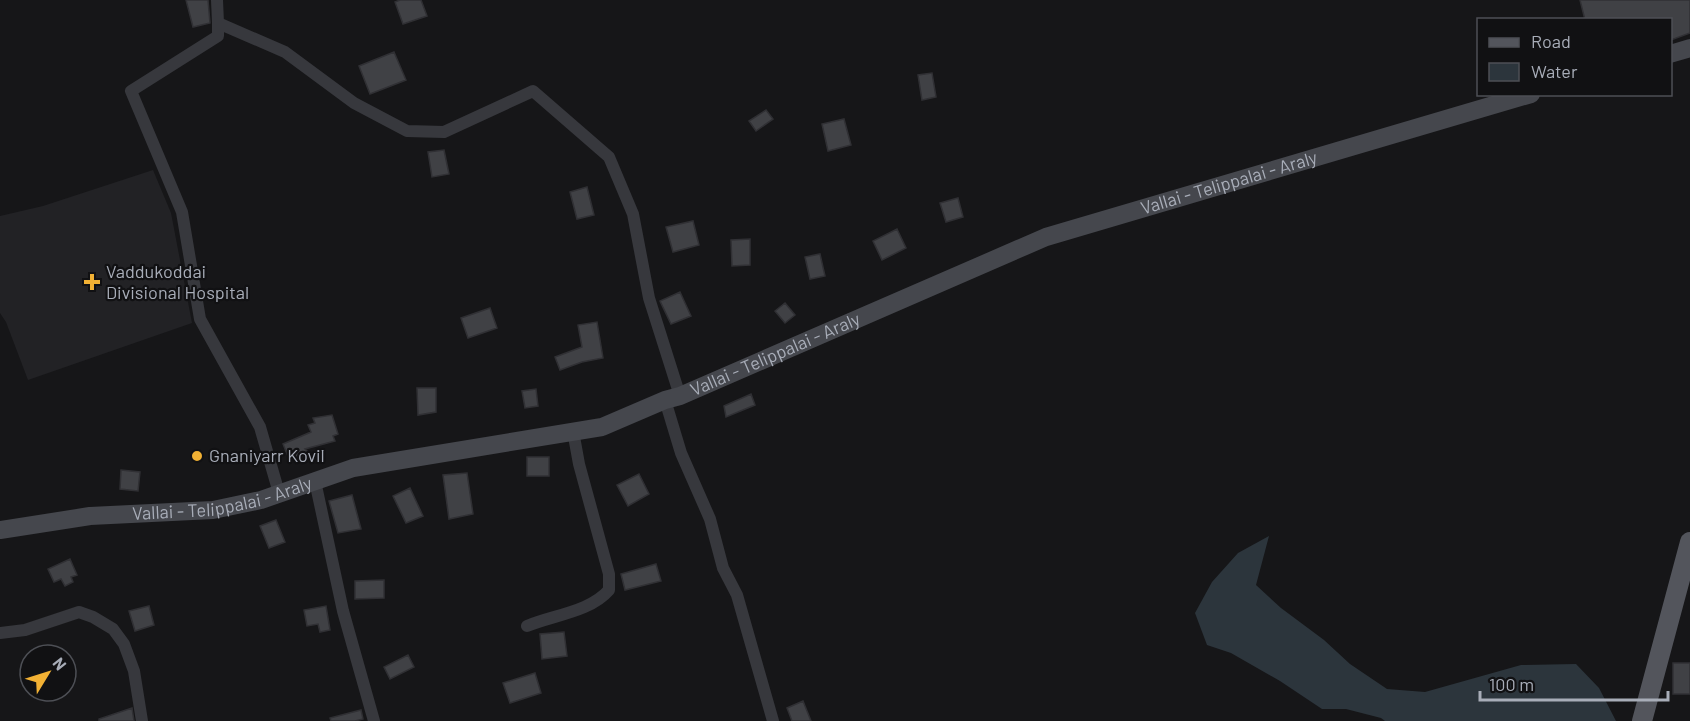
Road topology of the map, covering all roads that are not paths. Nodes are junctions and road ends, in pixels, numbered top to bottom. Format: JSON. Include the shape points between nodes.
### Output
{"nodes":[{"id":1,"x":217,"y":0,"type":"edge"},
{"id":2,"x":218,"y":23,"type":"junction"},
{"id":3,"x":1690,"y":48,"type":"edge"},
{"id":4,"x":1672,"y":54,"type":"edge"},
{"id":5,"x":1524,"y":96,"type":"edge"},
{"id":6,"x":673,"y":398,"type":"junction"},
{"id":7,"x":573,"y":431,"type":"junction"},
{"id":8,"x":315,"y":481,"type":"junction"},
{"id":9,"x":279,"y":493,"type":"junction"},
{"id":10,"x":0,"y":530,"type":"edge"},
{"id":11,"x":1690,"y":542,"type":"edge"},
{"id":12,"x":1686,"y":567,"type":"edge"},
{"id":13,"x":527,"y":626,"type":"dead end"},
{"id":14,"x":0,"y":633,"type":"edge"},
{"id":15,"x":142,"y":721,"type":"edge"},
{"id":16,"x":374,"y":721,"type":"edge"},
{"id":17,"x":773,"y":721,"type":"edge"},
{"id":18,"x":1642,"y":721,"type":"edge"}],
"edges":[{"from":1,"to":2,"type":"street"},
{"from":2,"to":6,"type":"street","via":[[285,52],[354,103],[407,131],[444,132],[533,91],[609,157],[633,214]]},
{"from":2,"to":9,"type":"street","via":[[218,36],[131,91],[182,212],[200,320],[260,427]]},
{"from":3,"to":4,"type":"main road"},
{"from":5,"to":6,"type":"main road","name":"Vallai - Telippalai - Araly","via":[[1046,237]]},
{"from":6,"to":7,"type":"main road","name":"Vallai - Telippalai - Araly","via":[[602,426]]},
{"from":6,"to":17,"type":"street","via":[[681,453],[710,519],[723,568],[737,595]]},
{"from":7,"to":8,"type":"main road","name":"Vallai - Telippalai - Araly","via":[[353,468]]},
{"from":7,"to":13,"type":"street","via":[[609,574],[609,590],[591,603]]},
{"from":8,"to":9,"type":"main road","name":"Vallai - Telippalai - Araly"},
{"from":8,"to":16,"type":"street","via":[[343,611]]},
{"from":9,"to":10,"type":"main road","name":"Vallai - Telippalai - Araly","via":[[213,510],[90,516]]},
{"from":11,"to":12,"type":"main road"},
{"from":12,"to":18,"type":"main road"},
{"from":14,"to":15,"type":"street","via":[[25,630],[79,612],[113,629],[124,644],[134,671]]}]}
